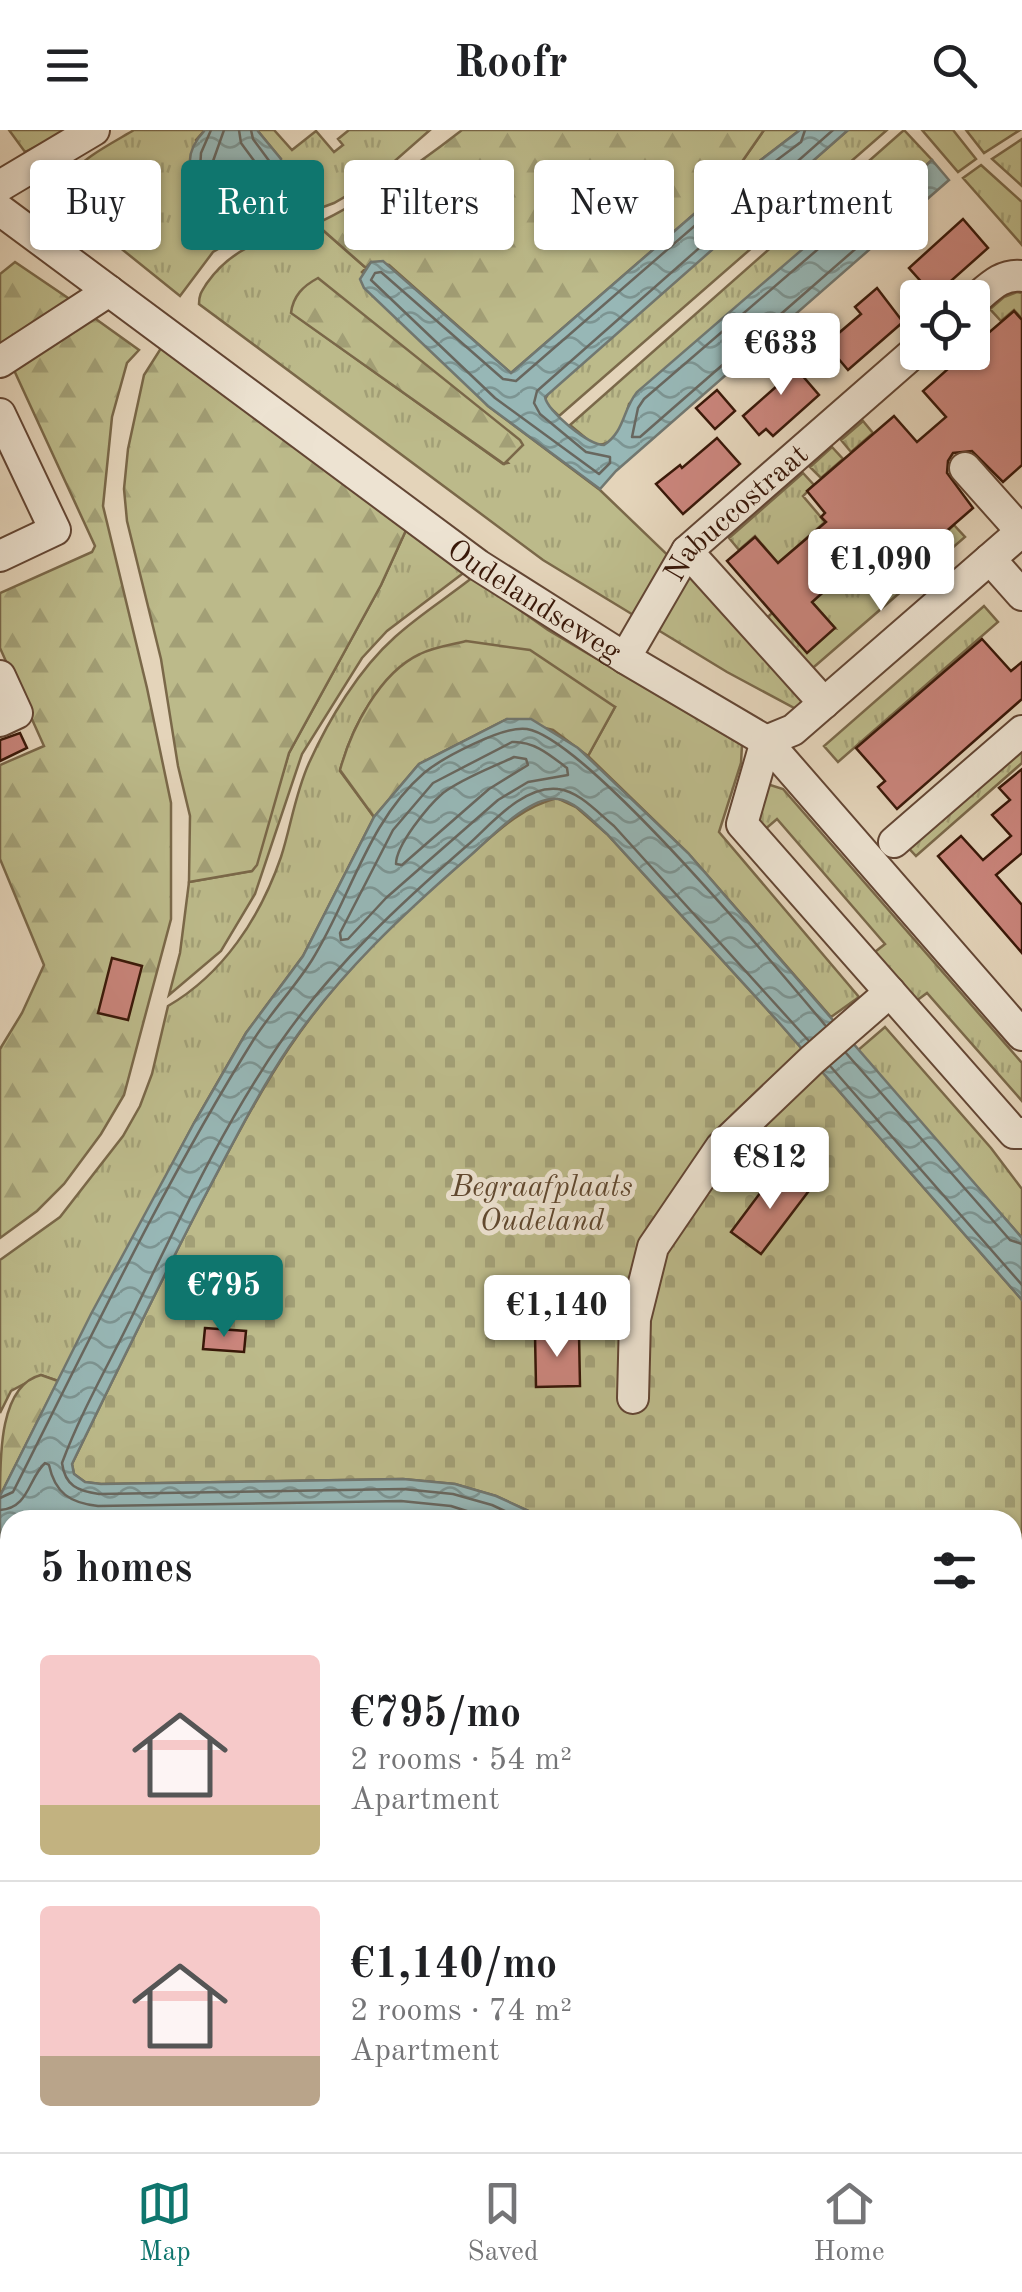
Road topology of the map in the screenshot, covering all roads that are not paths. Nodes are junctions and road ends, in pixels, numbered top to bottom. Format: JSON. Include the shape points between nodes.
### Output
{"nodes":[{"id":1,"x":94,"y":130,"type":"edge"},
{"id":2,"x":0,"y":186,"type":"edge"},
{"id":3,"x":0,"y":210,"type":"edge"},
{"id":4,"x":109,"y":291,"type":"junction"},
{"id":5,"x":0,"y":362,"type":"edge"},
{"id":6,"x":900,"y":366,"type":"edge"},
{"id":7,"x":0,"y":414,"type":"edge"},
{"id":8,"x":965,"y":468,"type":"dead end"},
{"id":9,"x":1022,"y":531,"type":"edge"},
{"id":10,"x":687,"y":551,"type":"junction"},
{"id":11,"x":0,"y":556,"type":"edge"},
{"id":12,"x":990,"y":559,"type":"junction"},
{"id":13,"x":1022,"y":595,"type":"edge"},
{"id":14,"x":625,"y":658,"type":"junction"},
{"id":15,"x":0,"y":676,"type":"edge"},
{"id":16,"x":824,"y":703,"type":"junction"},
{"id":17,"x":0,"y":721,"type":"edge"},
{"id":18,"x":1022,"y":731,"type":"edge"},
{"id":19,"x":766,"y":741,"type":"junction"},
{"id":20,"x":894,"y":842,"type":"dead end"},
{"id":21,"x":890,"y":992,"type":"junction"},
{"id":22,"x":1022,"y":1034,"type":"edge"},
{"id":23,"x":1022,"y":1133,"type":"edge"},
{"id":24,"x":633,"y":1398,"type":"dead end"}],
"edges":[{"from":1,"to":2,"type":"street"},
{"from":3,"to":4,"type":"street","name":"Oudelandseweg"},
{"from":4,"to":5,"type":"street"},
{"from":4,"to":14,"type":"street","name":"Oudelandseweg","via":[[478,565]]},
{"from":6,"to":10,"type":"street","name":"Nabuccostraat"},
{"from":7,"to":11,"type":"street","via":[[55,530]]},
{"from":8,"to":9,"type":"street"},
{"from":9,"to":12,"type":"street"},
{"from":10,"to":14,"type":"street","name":"Nabuccostraat"},
{"from":10,"to":16,"type":"street"},
{"from":12,"to":13,"type":"street"},
{"from":12,"to":16,"type":"street"},
{"from":14,"to":19,"type":"street","name":"Oudelandseweg"},
{"from":15,"to":17,"type":"street","via":[[17,712]]},
{"from":16,"to":19,"type":"street","via":[[793,730]]},
{"from":18,"to":20,"type":"street"},
{"from":19,"to":21,"type":"street","via":[[742,824]]},
{"from":19,"to":22,"type":"street","name":"Oudelandseweg"},
{"from":21,"to":23,"type":"street","via":[[1014,1133]]},
{"from":21,"to":24,"type":"street","via":[[721,1147],[654,1247],[635,1319]]}]}
